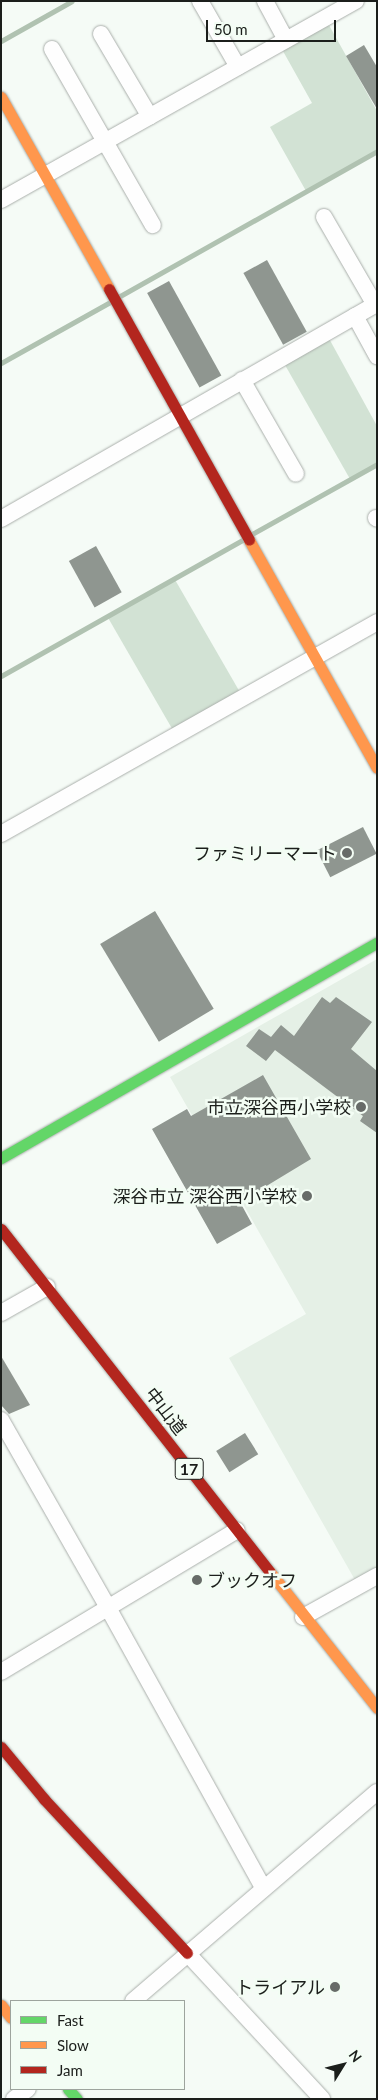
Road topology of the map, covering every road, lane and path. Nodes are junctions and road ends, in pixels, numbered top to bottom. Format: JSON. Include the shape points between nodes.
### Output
{"nodes":[{"id":1,"x":200,"y":1,"type":"edge"},
{"id":2,"x":265,"y":1,"type":"edge"},
{"id":3,"x":356,"y":1,"type":"edge"},
{"id":4,"x":329,"y":8,"type":"edge"},
{"id":5,"x":101,"y":34,"type":"dead end"},
{"id":6,"x":286,"y":40,"type":"junction"},
{"id":7,"x":52,"y":49,"type":"dead end"},
{"id":8,"x":238,"y":68,"type":"junction"},
{"id":9,"x":1,"y":97,"type":"edge"},
{"id":10,"x":150,"y":117,"type":"junction"},
{"id":11,"x":106,"y":142,"type":"junction"},
{"id":12,"x":46,"y":175,"type":"junction"},
{"id":13,"x":1,"y":200,"type":"edge"},
{"id":14,"x":324,"y":218,"type":"dead end"},
{"id":15,"x":153,"y":225,"type":"dead end"},
{"id":16,"x":376,"y":305,"type":"edge"},
{"id":17,"x":356,"y":316,"type":"junction"},
{"id":18,"x":377,"y":356,"type":"edge"},
{"id":19,"x":242,"y":380,"type":"junction"},
{"id":20,"x":180,"y":418,"type":"junction"},
{"id":21,"x":296,"y":474,"type":"dead end"},
{"id":22,"x":1,"y":519,"type":"edge"},
{"id":23,"x":377,"y":622,"type":"edge"},
{"id":24,"x":315,"y":657,"type":"junction"},
{"id":25,"x":377,"y":768,"type":"edge"},
{"id":26,"x":1,"y":834,"type":"edge"},
{"id":27,"x":377,"y":943,"type":"edge"},
{"id":28,"x":1,"y":1158,"type":"edge"},
{"id":29,"x":1,"y":1228,"type":"edge"},
{"id":30,"x":47,"y":1287,"type":"junction"},
{"id":31,"x":1,"y":1313,"type":"edge"},
{"id":32,"x":1,"y":1420,"type":"edge"},
{"id":33,"x":237,"y":1530,"type":"junction"},
{"id":34,"x":377,"y":1576,"type":"edge"},
{"id":35,"x":108,"y":1606,"type":"junction"},
{"id":36,"x":303,"y":1617,"type":"junction"},
{"id":37,"x":1,"y":1672,"type":"edge"},
{"id":38,"x":377,"y":1708,"type":"edge"},
{"id":39,"x":1,"y":1747,"type":"edge"},
{"id":40,"x":377,"y":1792,"type":"edge"},
{"id":41,"x":263,"y":1888,"type":"junction"},
{"id":42,"x":187,"y":1953,"type":"junction"},
{"id":43,"x":134,"y":2000,"type":"edge"},
{"id":44,"x":1,"y":2005,"type":"edge"},
{"id":45,"x":10,"y":2017,"type":"edge"},
{"id":46,"x":27,"y":2090,"type":"edge"},
{"id":47,"x":14,"y":2099,"type":"edge"},
{"id":48,"x":322,"y":2099,"type":"edge"}],
"edges":[{"from":1,"to":8,"type":"street"},
{"from":2,"to":6,"type":"street"},
{"from":3,"to":4,"type":"street"},
{"from":4,"to":6,"type":"street"},
{"from":5,"to":10,"type":"street"},
{"from":6,"to":8,"type":"street"},
{"from":7,"to":11,"type":"street"},
{"from":8,"to":10,"type":"street"},
{"from":9,"to":12,"type":"main road"},
{"from":10,"to":11,"type":"street"},
{"from":11,"to":12,"type":"street"},
{"from":11,"to":15,"type":"street"},
{"from":12,"to":13,"type":"street"},
{"from":12,"to":20,"type":"main road"},
{"from":14,"to":16,"type":"street"},
{"from":16,"to":17,"type":"street"},
{"from":17,"to":18,"type":"street"},
{"from":17,"to":19,"type":"street"},
{"from":19,"to":20,"type":"street"},
{"from":19,"to":21,"type":"street"},
{"from":20,"to":22,"type":"street"},
{"from":20,"to":24,"type":"main road"},
{"from":23,"to":24,"type":"street"},
{"from":24,"to":25,"type":"main road"},
{"from":24,"to":26,"type":"street"},
{"from":27,"to":28,"type":"main road"},
{"from":29,"to":30,"type":"main road","name":"中山道","number":"17"},
{"from":30,"to":31,"type":"street"},
{"from":30,"to":33,"type":"main road","name":"中山道","number":"17"},
{"from":32,"to":35,"type":"street"},
{"from":33,"to":35,"type":"street"},
{"from":33,"to":36,"type":"main road","name":"中山道","number":"17"},
{"from":34,"to":36,"type":"street"},
{"from":35,"to":37,"type":"street"},
{"from":35,"to":41,"type":"street"},
{"from":36,"to":38,"type":"main road","name":"中山道","number":"17"},
{"from":39,"to":42,"type":"main road","via":[[44,1799]]},
{"from":40,"to":41,"type":"street"},
{"from":41,"to":42,"type":"street"},
{"from":42,"to":43,"type":"street"},
{"from":42,"to":48,"type":"street"},
{"from":44,"to":45,"type":"main road"},
{"from":46,"to":47,"type":"street"}]}
